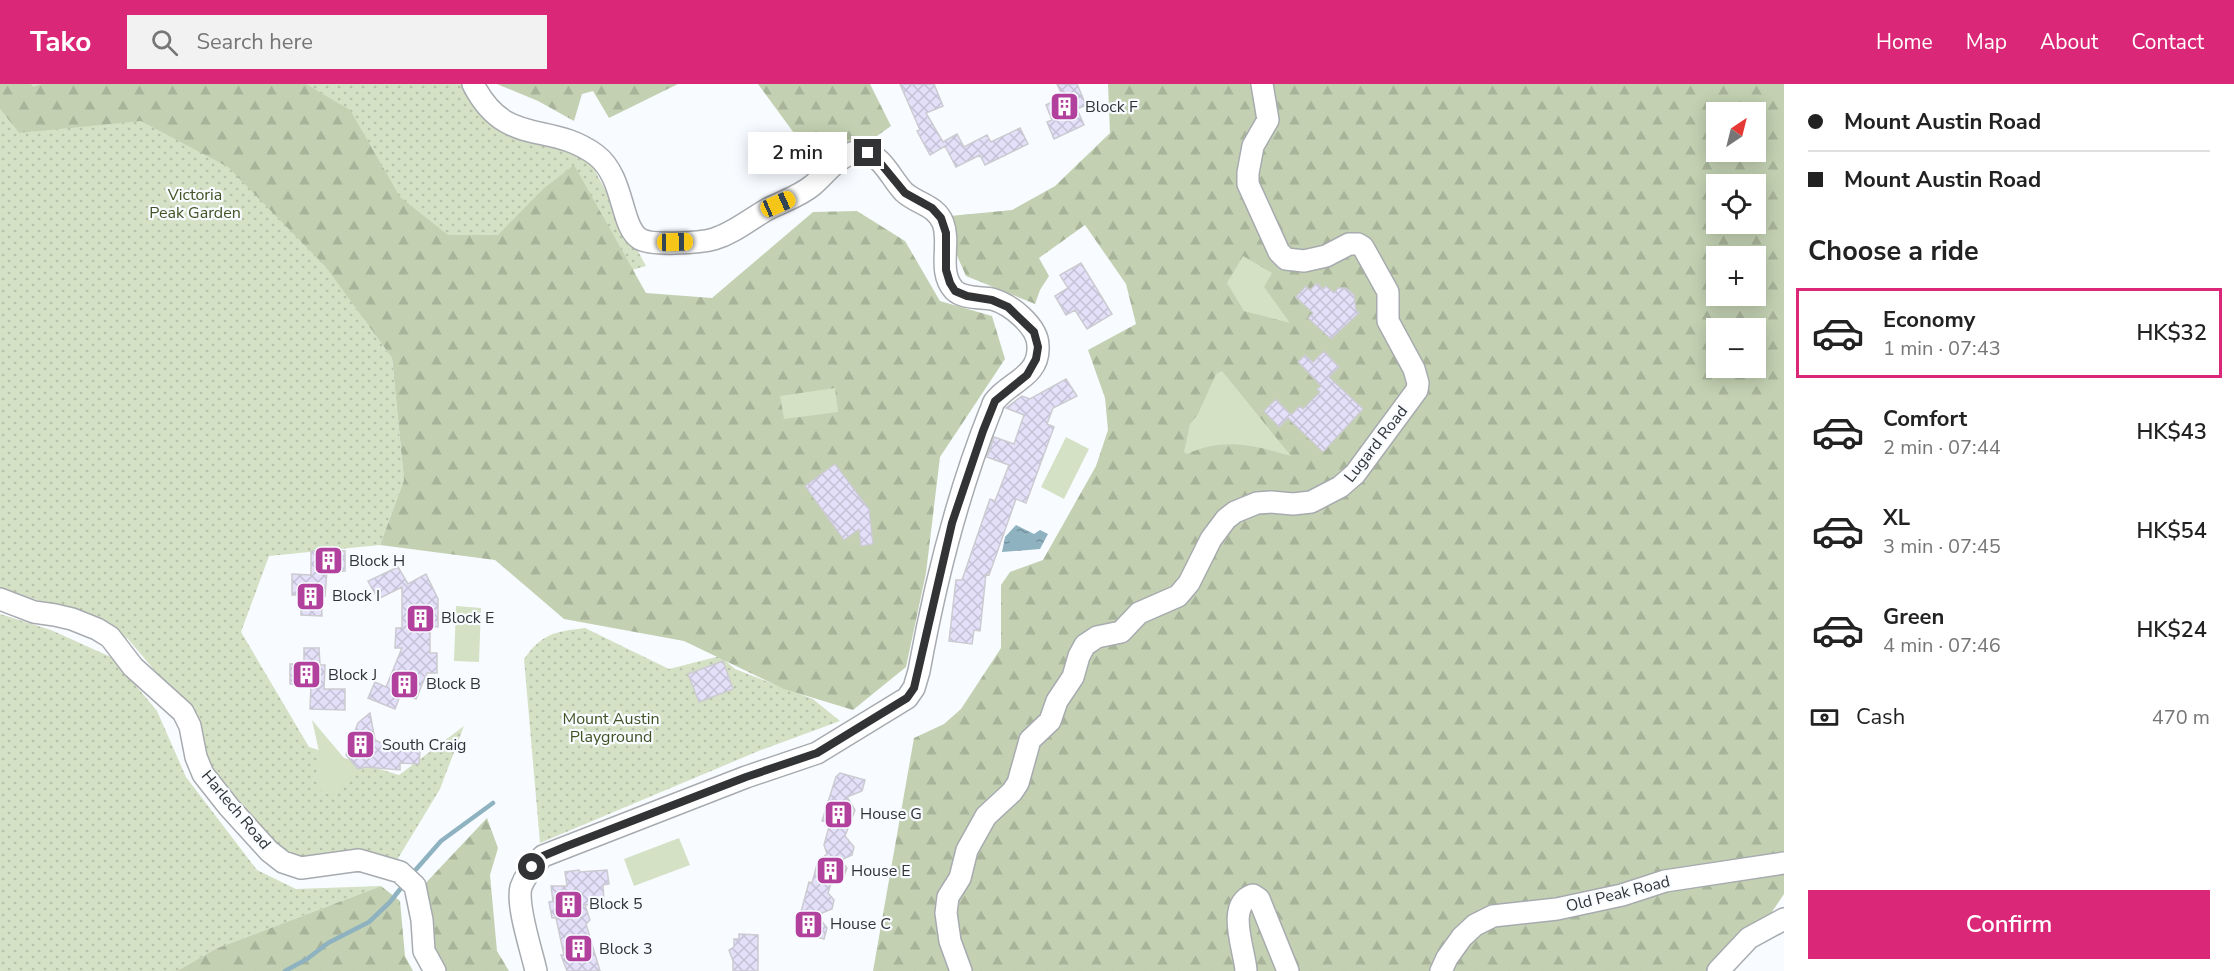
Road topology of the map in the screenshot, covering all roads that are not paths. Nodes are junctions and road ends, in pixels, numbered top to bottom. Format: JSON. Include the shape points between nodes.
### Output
{"nodes":[{"id":1,"x":473,"y":84,"type":"edge"},
{"id":2,"x":1262,"y":84,"type":"edge"},
{"id":3,"x":0,"y":599,"type":"edge"},
{"id":4,"x":1784,"y":863,"type":"edge"},
{"id":5,"x":1784,"y":919,"type":"edge"},
{"id":6,"x":435,"y":971,"type":"edge"},
{"id":7,"x":536,"y":971,"type":"edge"},
{"id":8,"x":961,"y":971,"type":"edge"},
{"id":9,"x":1246,"y":971,"type":"edge"},
{"id":10,"x":1288,"y":971,"type":"edge"},
{"id":11,"x":1441,"y":971,"type":"edge"},
{"id":12,"x":1718,"y":971,"type":"edge"}],
"edges":[{"from":1,"to":7,"type":"street","via":[[481,100],[502,121],[569,141],[598,156],[618,185],[633,232],[648,242],[705,241],[723,236],[808,189],[846,156],[868,153],[905,193],[932,208],[941,218],[946,233],[946,270],[955,291],[1008,307],[1034,332],[1038,347],[1027,375],[995,401],[983,431],[952,523],[919,671],[907,698],[817,753],[543,856],[520,889]]},
{"from":2,"to":8,"type":"street","name":"Lugard Road","via":[[1268,120],[1252,146],[1248,180],[1250,193],[1274,242],[1283,257],[1297,261],[1317,259],[1351,244],[1363,247],[1389,292],[1388,321],[1414,369],[1417,390],[1355,474],[1340,487],[1311,502],[1257,503],[1235,512],[1211,539],[1189,584],[1178,596],[1139,614],[1120,633],[1100,636],[1085,645],[1050,721],[1030,740],[1020,780],[986,816],[947,900],[951,945]]},
{"from":3,"to":6,"type":"street","name":"Harlech Road","via":[[34,612],[72,619],[110,637],[133,667],[185,716],[203,774],[280,860],[297,868],[367,861],[400,872],[415,886],[424,951]]},
{"from":4,"to":11,"type":"street","name":"Old Peak Road","via":[[1665,881],[1622,896],[1557,909],[1493,916],[1462,937]]},
{"from":5,"to":12,"type":"street","via":[[1749,938]]},
{"from":9,"to":10,"type":"street","via":[[1238,913],[1252,895],[1259,899]]}]}
